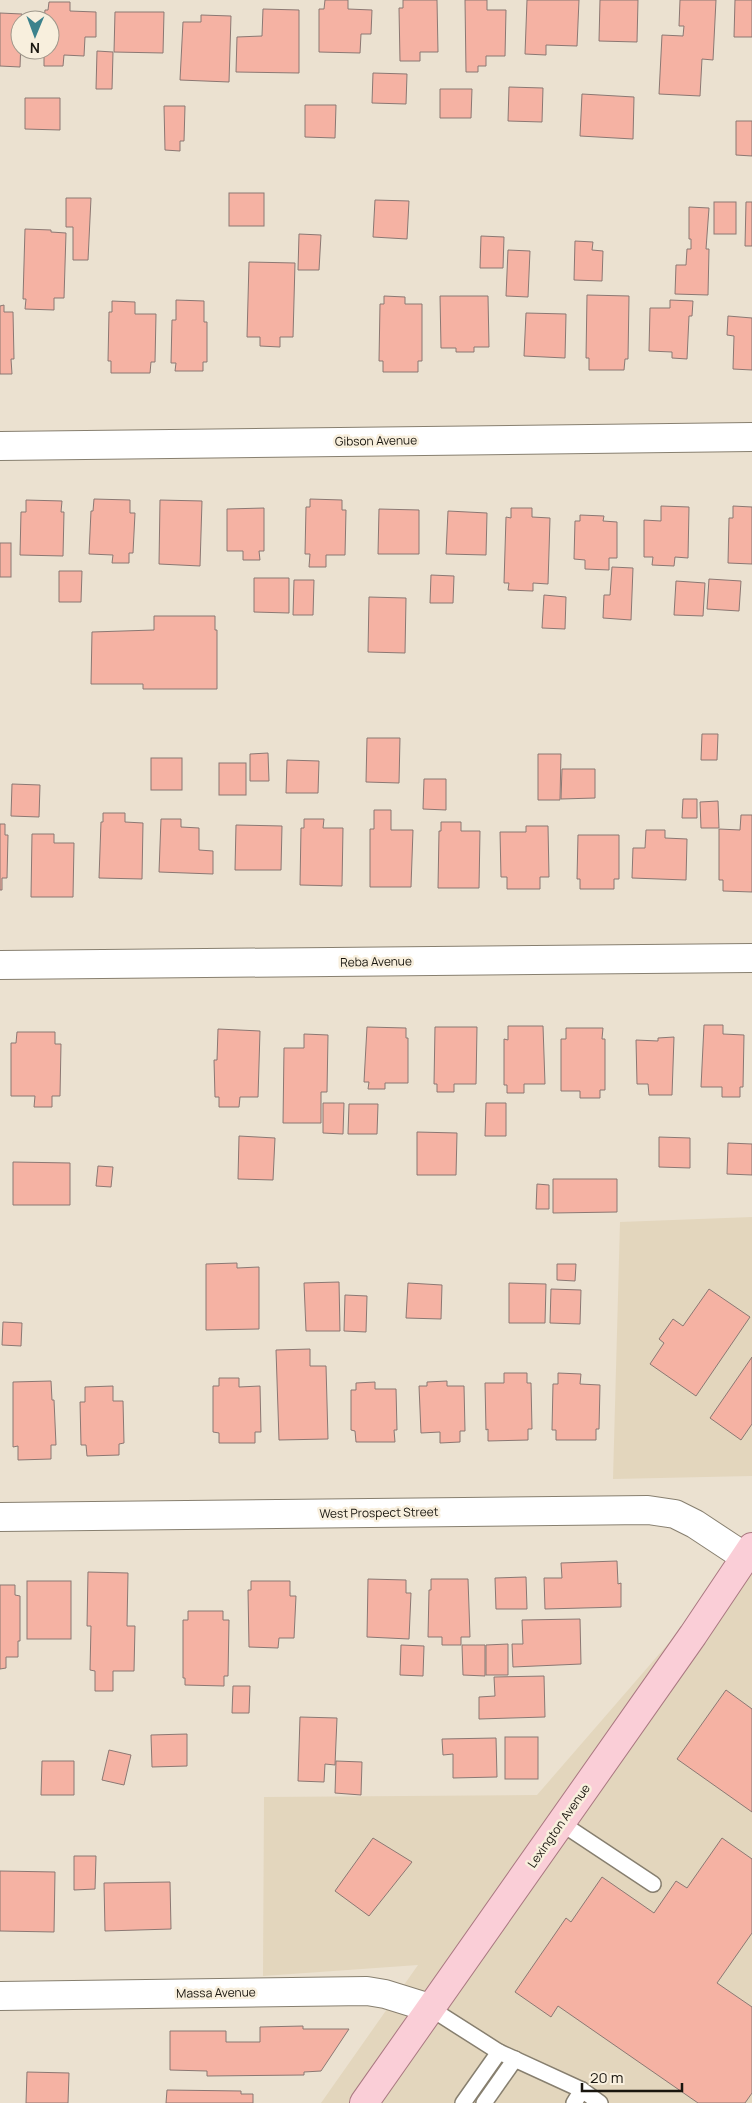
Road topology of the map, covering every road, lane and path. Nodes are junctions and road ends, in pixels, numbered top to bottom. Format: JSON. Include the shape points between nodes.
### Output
{"nodes":[{"id":1,"x":752,"y":437,"type":"edge"},
{"id":2,"x":0,"y":446,"type":"edge"},
{"id":3,"x":752,"y":958,"type":"edge"},
{"id":4,"x":0,"y":965,"type":"edge"},
{"id":5,"x":0,"y":1517,"type":"edge"},
{"id":6,"x":748,"y":1552,"type":"edge"},
{"id":7,"x":561,"y":1823,"type":"junction"},
{"id":8,"x":653,"y":1884,"type":"dead end"},
{"id":9,"x":0,"y":1996,"type":"edge"},
{"id":10,"x":430,"y":2008,"type":"junction"},
{"id":11,"x":500,"y":2052,"type":"junction"},
{"id":12,"x":515,"y":2059,"type":"junction"},
{"id":13,"x":582,"y":2090,"type":"junction"},
{"id":14,"x":364,"y":2103,"type":"edge"},
{"id":15,"x":463,"y":2103,"type":"edge"},
{"id":16,"x":484,"y":2103,"type":"edge"},
{"id":17,"x":574,"y":2103,"type":"edge"},
{"id":18,"x":600,"y":2103,"type":"edge"}],
"edges":[{"from":1,"to":2,"type":"street","name":"Gibson Avenue"},
{"from":3,"to":4,"type":"street","name":"Reba Avenue"},
{"from":5,"to":6,"type":"street","name":"West Prospect Street","via":[[648,1510],[675,1514]]},
{"from":6,"to":7,"type":"main road","name":"Lexington Avenue"},
{"from":7,"to":8,"type":"lane"},
{"from":7,"to":10,"type":"main road","name":"Lexington Avenue"},
{"from":9,"to":10,"type":"street","name":"Massa Avenue","via":[[367,1991]]},
{"from":10,"to":11,"type":"lane"},
{"from":10,"to":14,"type":"main road","name":"Lexington Avenue"},
{"from":11,"to":12,"type":"lane"},
{"from":11,"to":15,"type":"lane"},
{"from":12,"to":13,"type":"lane"},
{"from":12,"to":16,"type":"lane"},
{"from":13,"to":17,"type":"lane"},
{"from":13,"to":18,"type":"lane"}]}
